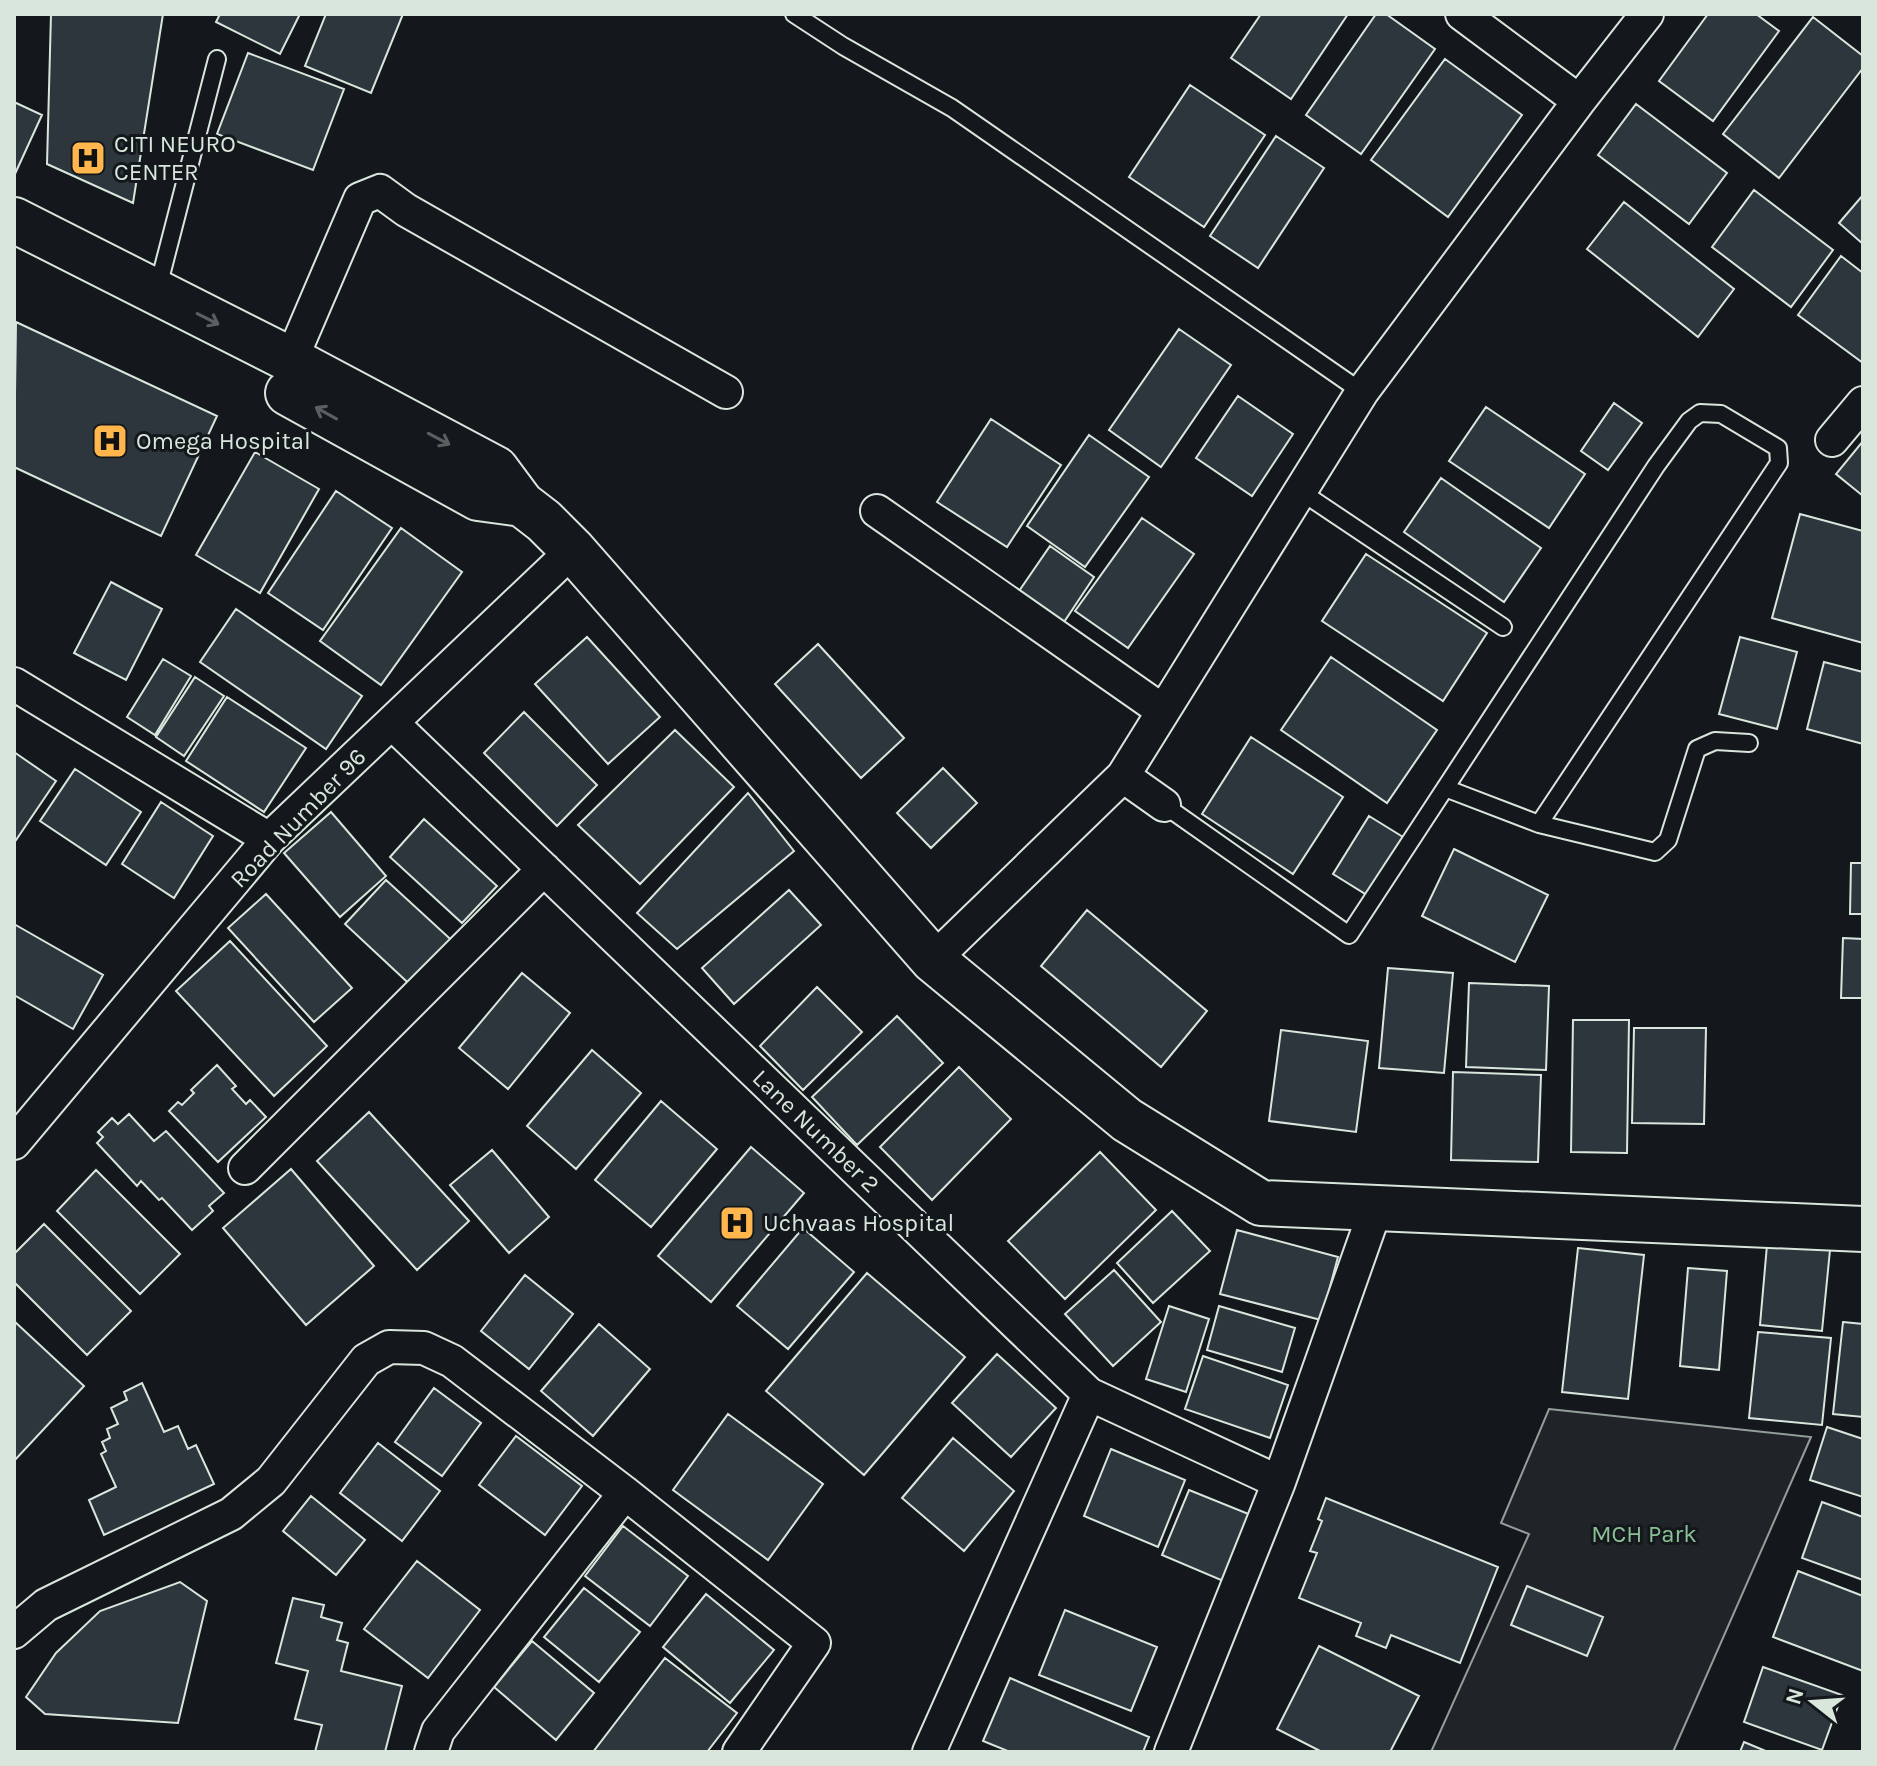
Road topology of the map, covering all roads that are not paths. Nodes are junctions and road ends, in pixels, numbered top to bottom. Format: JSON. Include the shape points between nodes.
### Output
{"nodes":[{"id":1,"x":794,"y":14,"type":"edge"},
{"id":2,"x":1462,"y":14,"type":"edge"},
{"id":3,"x":1647,"y":14,"type":"edge"},
{"id":4,"x":217,"y":59,"type":"dead end"},
{"id":5,"x":1579,"y":101,"type":"junction"},
{"id":6,"x":14,"y":220,"type":"edge"},
{"id":7,"x":14,"y":250,"type":"edge"},
{"id":8,"x":156,"y":292,"type":"junction"},
{"id":9,"x":291,"y":360,"type":"junction"},
{"id":10,"x":726,"y":392,"type":"dead end"},
{"id":11,"x":1362,"y":392,"type":"junction"},
{"id":12,"x":1863,"y":403,"type":"edge"},
{"id":13,"x":1832,"y":440,"type":"dead end"},
{"id":14,"x":1300,"y":491,"type":"junction"},
{"id":15,"x":522,"y":504,"type":"junction"},
{"id":16,"x":877,"y":511,"type":"dead end"},
{"id":17,"x":573,"y":550,"type":"junction"},
{"id":18,"x":1503,"y":627,"type":"dead end"},
{"id":19,"x":14,"y":684,"type":"edge"},
{"id":20,"x":1163,"y":711,"type":"junction"},
{"id":21,"x":392,"y":723,"type":"junction"},
{"id":22,"x":1749,"y":743,"type":"dead end"},
{"id":23,"x":1123,"y":776,"type":"junction"},
{"id":24,"x":1445,"y":788,"type":"junction"},
{"id":25,"x":1164,"y":805,"type":"joint"},
{"id":26,"x":1539,"y":824,"type":"junction"},
{"id":27,"x":269,"y":839,"type":"junction"},
{"id":28,"x":544,"y":869,"type":"junction"},
{"id":29,"x":933,"y":960,"type":"junction"},
{"id":30,"x":18,"y":1132,"type":"edge"},
{"id":31,"x":245,"y":1168,"type":"dead end"},
{"id":32,"x":1376,"y":1208,"type":"junction"},
{"id":33,"x":1863,"y":1229,"type":"edge"},
{"id":34,"x":1089,"y":1394,"type":"junction"},
{"id":35,"x":1279,"y":1482,"type":"junction"},
{"id":36,"x":625,"y":1493,"type":"junction"},
{"id":37,"x":14,"y":1632,"type":"edge"},
{"id":38,"x":431,"y":1752,"type":"edge"},
{"id":39,"x":739,"y":1752,"type":"edge"},
{"id":40,"x":929,"y":1752,"type":"edge"},
{"id":41,"x":1171,"y":1752,"type":"edge"}],
"edges":[{"from":1,"to":11,"type":"lane","via":[[952,108]]},
{"from":2,"to":5,"type":"street"},
{"from":3,"to":5,"type":"street"},
{"from":4,"to":8,"type":"lane"},
{"from":5,"to":11,"type":"street"},
{"from":6,"to":8,"type":"street"},
{"from":15,"to":7,"type":"street","one_way":true,"via":[[478,498]]},
{"from":8,"to":9,"type":"street","one_way":true},
{"from":9,"to":10,"type":"street","via":[[360,199],[380,191]]},
{"from":9,"to":15,"type":"street","one_way":true,"via":[[496,469]]},
{"from":11,"to":14,"type":"street"},
{"from":12,"to":13,"type":"street"},
{"from":14,"to":18,"type":"lane"},
{"from":14,"to":20,"type":"street"},
{"from":15,"to":17,"type":"street"},
{"from":16,"to":20,"type":"street"},
{"from":17,"to":21,"type":"street","name":"Road Number 96"},
{"from":17,"to":29,"type":"street"},
{"from":19,"to":27,"type":"street"},
{"from":20,"to":23,"type":"street"},
{"from":21,"to":27,"type":"street","name":"Road Number 96"},
{"from":21,"to":28,"type":"street","name":"Lane Number 2"},
{"from":22,"to":26,"type":"lane","via":[[1715,741],[1697,749],[1668,840],[1655,852]]},
{"from":23,"to":25,"type":"street"},
{"from":23,"to":29,"type":"street"},
{"from":24,"to":25,"type":"lane","via":[[1349,935]]},
{"from":24,"to":26,"type":"lane"},
{"from":24,"to":26,"type":"lane","via":[[1681,432],[1700,413],[1721,414],[1778,448],[1779,463]]},
{"from":27,"to":30,"type":"street","name":"Road Number 96"},
{"from":28,"to":31,"type":"street"},
{"from":28,"to":34,"type":"street","name":"Lane Number 2"},
{"from":29,"to":32,"type":"street","via":[[1127,1120],[1261,1203]]},
{"from":32,"to":33,"type":"street"},
{"from":32,"to":35,"type":"street"},
{"from":34,"to":35,"type":"street","name":"Lane Number 2"},
{"from":34,"to":40,"type":"street"},
{"from":35,"to":41,"type":"street"},
{"from":36,"to":37,"type":"street","via":[[452,1361],[424,1348],[389,1347],[366,1360],[271,1481],[231,1514],[46,1605]]},
{"from":36,"to":38,"type":"street","via":[[438,1731]]},
{"from":36,"to":39,"type":"street","via":[[814,1643]]}]}
